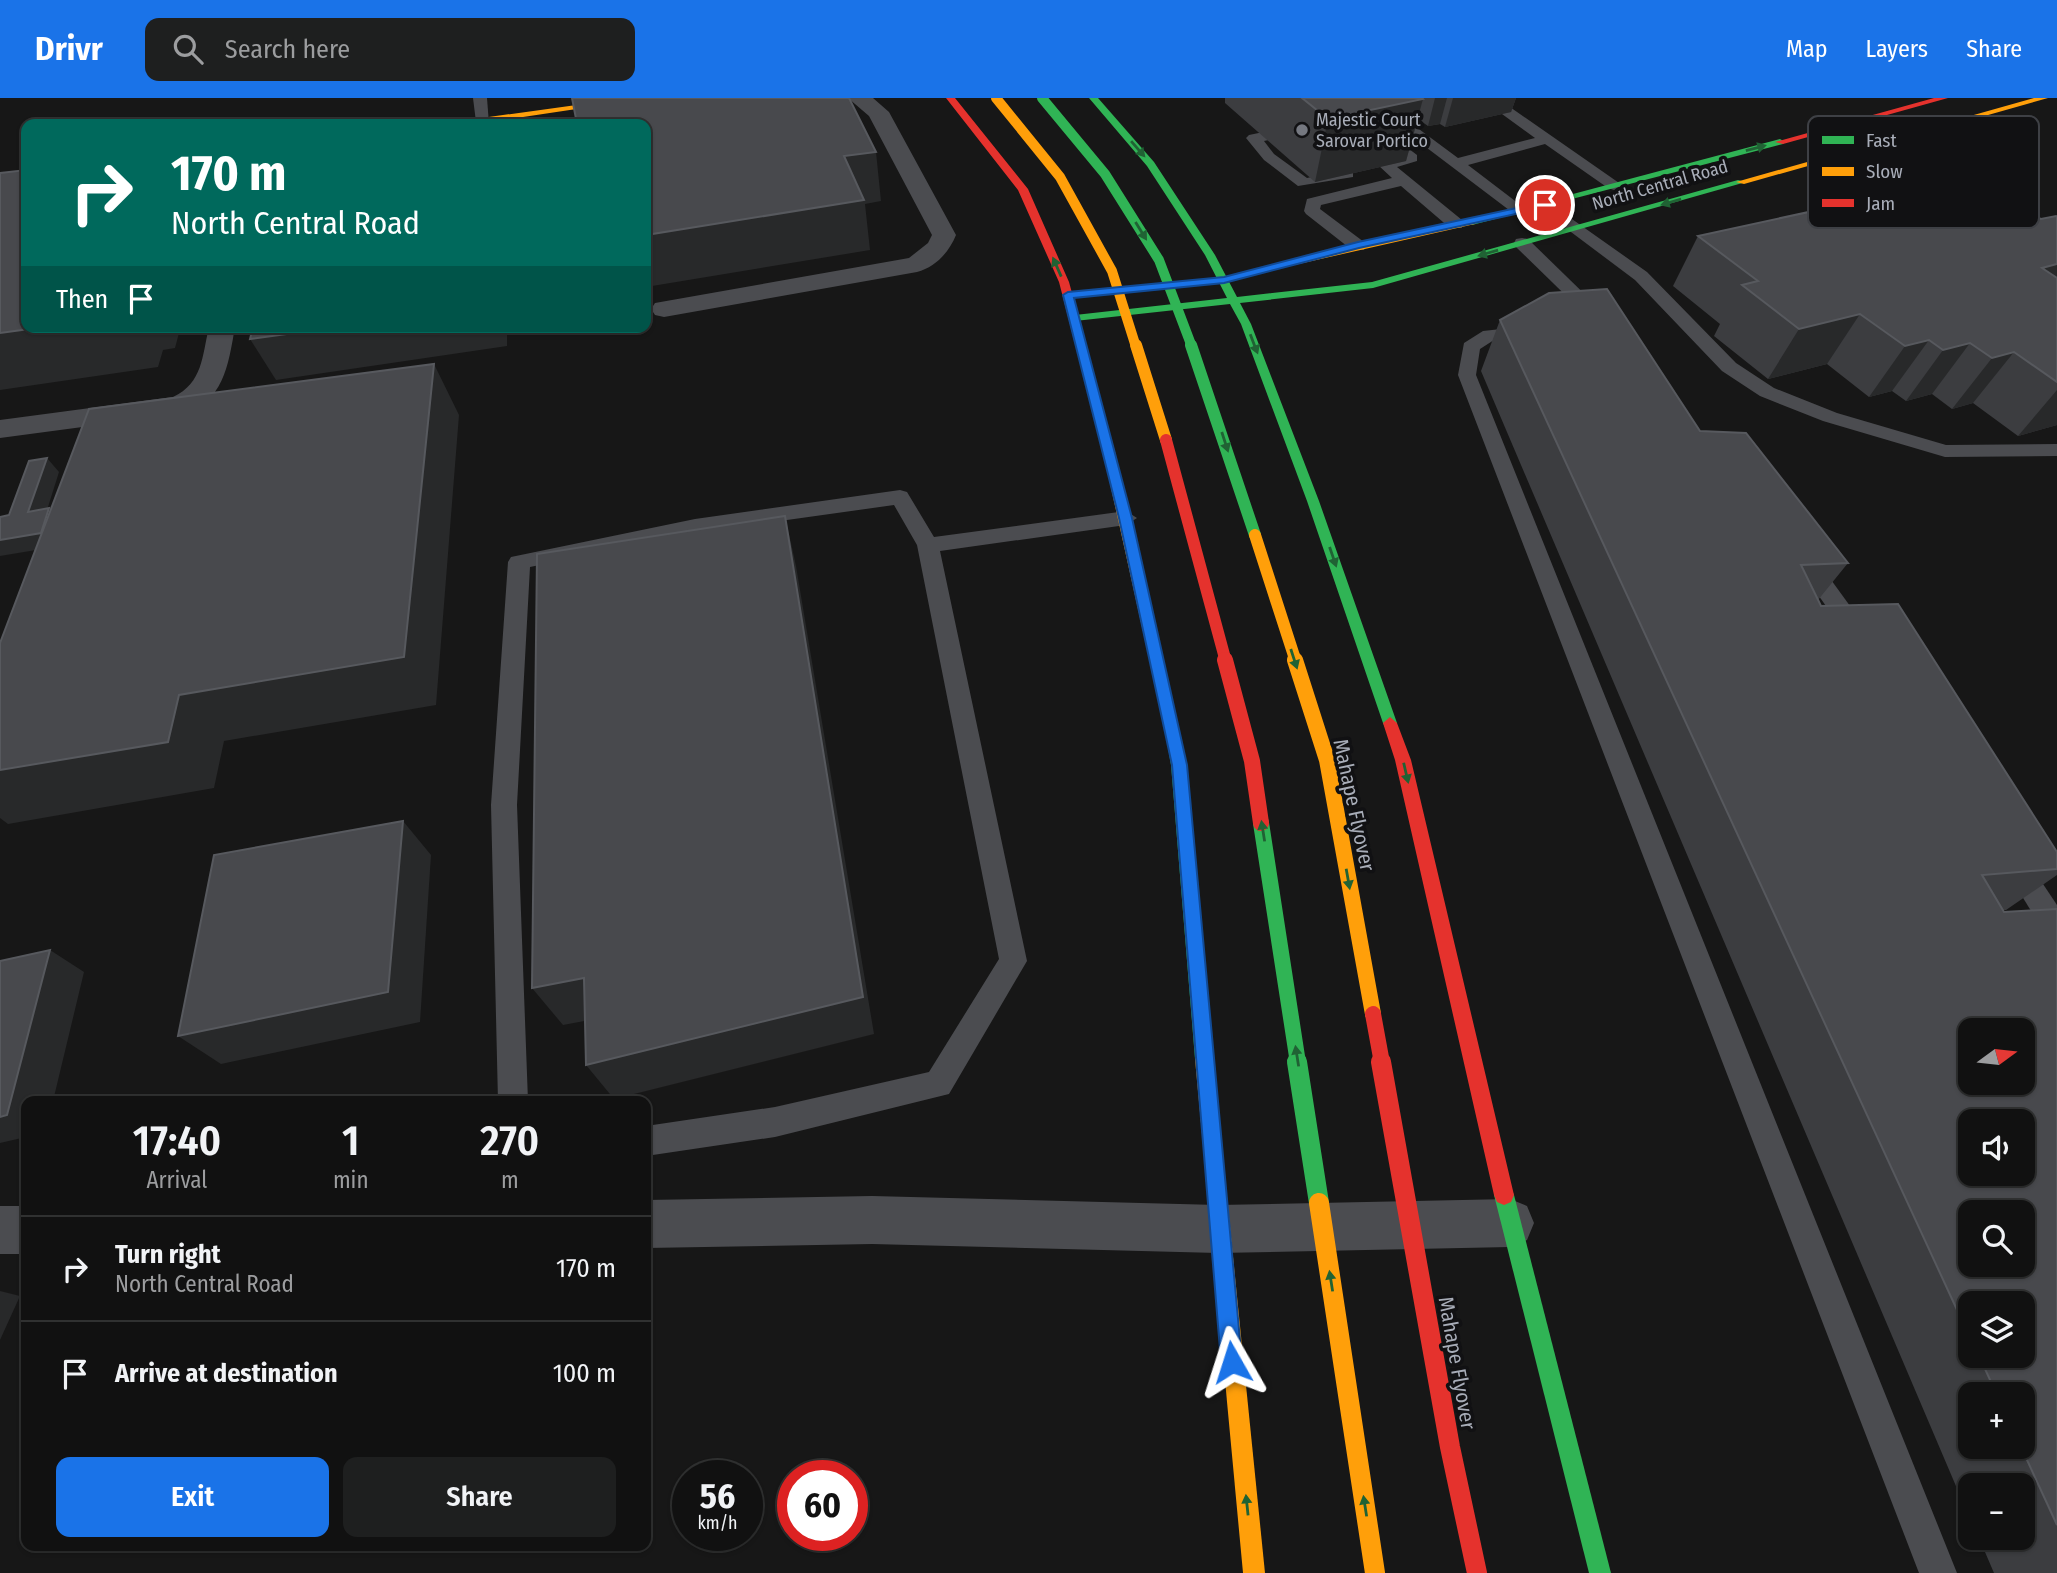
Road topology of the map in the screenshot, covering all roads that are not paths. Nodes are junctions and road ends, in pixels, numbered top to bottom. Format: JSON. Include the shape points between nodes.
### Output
{"nodes":[{"id":1,"x":480,"y":98,"type":"edge"},
{"id":2,"x":646,"y":98,"type":"edge"},
{"id":3,"x":859,"y":98,"type":"edge"},
{"id":4,"x":950,"y":98,"type":"edge"},
{"id":5,"x":996,"y":98,"type":"edge"},
{"id":6,"x":1042,"y":98,"type":"edge"},
{"id":7,"x":1368,"y":98,"type":"edge"},
{"id":8,"x":1487,"y":98,"type":"edge"},
{"id":9,"x":1944,"y":98,"type":"edge"},
{"id":10,"x":2044,"y":98,"type":"edge"},
{"id":11,"x":1098,"y":99,"type":"edge"},
{"id":12,"x":605,"y":101,"type":"edge"},
{"id":13,"x":1876,"y":116,"type":"edge"},
{"id":14,"x":1979,"y":116,"type":"edge"},
{"id":15,"x":483,"y":119,"type":"edge"},
{"id":16,"x":523,"y":119,"type":"edge"},
{"id":17,"x":1366,"y":121,"type":"dead end"},
{"id":18,"x":1308,"y":127,"type":"edge"},
{"id":19,"x":1808,"y":134,"type":"edge"},
{"id":20,"x":1548,"y":139,"type":"junction"},
{"id":21,"x":1456,"y":163,"type":"junction"},
{"id":22,"x":1808,"y":164,"type":"edge"},
{"id":23,"x":1373,"y":168,"type":"junction"},
{"id":24,"x":1405,"y":180,"type":"junction"},
{"id":25,"x":1614,"y":185,"type":"junction"},
{"id":26,"x":1545,"y":205,"type":"junction"},
{"id":27,"x":1519,"y":210,"type":"junction"},
{"id":28,"x":1456,"y":224,"type":"junction"},
{"id":29,"x":1577,"y":228,"type":"junction"},
{"id":30,"x":1522,"y":243,"type":"junction"},
{"id":31,"x":1358,"y":246,"type":"junction"},
{"id":32,"x":1224,"y":280,"type":"junction"},
{"id":33,"x":1107,"y":291,"type":"dead end"},
{"id":34,"x":1235,"y":302,"type":"junction"},
{"id":35,"x":664,"y":309,"type":"dead end"},
{"id":36,"x":1075,"y":318,"type":"junction"},
{"id":37,"x":221,"y":333,"type":"edge"},
{"id":38,"x":0,"y":429,"type":"edge"},
{"id":39,"x":2057,"y":450,"type":"edge"},
{"id":40,"x":1126,"y":518,"type":"junction"},
{"id":41,"x":928,"y":545,"type":"junction"},
{"id":42,"x":1793,"y":547,"type":"edge"},
{"id":43,"x":1873,"y":656,"type":"edge"},
{"id":44,"x":2004,"y":846,"type":"edge"},
{"id":45,"x":2057,"y":928,"type":"edge"},
{"id":46,"x":513,"y":1096,"type":"edge"},
{"id":47,"x":651,"y":1140,"type":"edge"},
{"id":48,"x":1510,"y":1223,"type":"junction"},
{"id":49,"x":651,"y":1224,"type":"edge"},
{"id":50,"x":1218,"y":1229,"type":"junction"},
{"id":51,"x":0,"y":1230,"type":"edge"},
{"id":52,"x":21,"y":1230,"type":"edge"},
{"id":53,"x":1254,"y":1573,"type":"edge"},
{"id":54,"x":1375,"y":1573,"type":"edge"},
{"id":55,"x":1477,"y":1573,"type":"edge"},
{"id":56,"x":1600,"y":1573,"type":"edge"},
{"id":57,"x":1938,"y":1573,"type":"edge"}],
"edges":[{"from":1,"to":15,"type":"lane"},
{"from":2,"to":12,"type":"main road"},
{"from":3,"to":35,"type":"street","via":[[877,112],[944,235],[939,247],[917,264]]},
{"from":36,"to":4,"type":"main road","one_way":true,"via":[[1074,294],[1023,189]]},
{"from":54,"to":5,"type":"main road","one_way":true,"bridge":true,"via":[[1252,761],[1159,414],[1112,271],[1060,177]]},
{"from":6,"to":55,"type":"main road","name":"Mahape Flyover","one_way":true,"bridge":true,"via":[[1105,174],[1158,260],[1212,401],[1327,760],[1450,1447]]},
{"from":7,"to":21,"type":"lane"},
{"from":8,"to":20,"type":"lane"},
{"from":13,"to":9,"type":"main road","name":"North Central Road","one_way":true},
{"from":10,"to":14,"type":"main road","name":"North Central Road"},
{"from":11,"to":32,"type":"main road","one_way":true,"via":[[1151,164]]},
{"from":12,"to":16,"type":"main road"},
{"from":17,"to":23,"type":"lane","via":[[1412,159]]},
{"from":18,"to":23,"type":"lane","via":[[1254,138],[1269,157],[1304,183]]},
{"from":25,"to":19,"type":"main road","name":"North Central Road","one_way":true},
{"from":20,"to":21,"type":"lane"},
{"from":20,"to":25,"type":"lane"},
{"from":21,"to":27,"type":"lane"},
{"from":22,"to":29,"type":"main road","name":"North Central Road","one_way":true},
{"from":23,"to":24,"type":"lane"},
{"from":24,"to":28,"type":"lane"},
{"from":24,"to":31,"type":"lane","via":[[1313,202],[1312,211]]},
{"from":25,"to":26,"type":"main road","name":"North Central Road"},
{"from":26,"to":27,"type":"main road","name":"North Central Road"},
{"from":26,"to":29,"type":"lane"},
{"from":27,"to":28,"type":"main road","name":"North Central Road"},
{"from":28,"to":31,"type":"main road","name":"North Central Road"},
{"from":29,"to":30,"type":"main road","name":"North Central Road"},
{"from":29,"to":39,"type":"lane","via":[[1658,284],[1729,367],[1767,392],[1830,417],[1945,451]]},
{"from":30,"to":34,"type":"main road","name":"North Central Road","one_way":true,"via":[[1373,285]]},
{"from":30,"to":57,"type":"lane","via":[[1607,327],[1489,335],[1471,347],[1467,375]]},
{"from":31,"to":32,"type":"main road","name":"North Central Road"},
{"from":32,"to":33,"type":"main road","name":"North Central Road"},
{"from":32,"to":34,"type":"main road"},
{"from":34,"to":36,"type":"main road","name":"North Central Road"},
{"from":34,"to":48,"type":"main road","one_way":true,"via":[[1313,501],[1403,760]]},
{"from":36,"to":40,"type":"main road"},
{"from":37,"to":38,"type":"street","via":[[208,389],[198,398],[180,405]]},
{"from":40,"to":41,"type":"lane"},
{"from":40,"to":50,"type":"main road","via":[[1179,765]]},
{"from":41,"to":46,"type":"lane","via":[[900,497],[695,526],[519,562],[504,805]]},
{"from":41,"to":47,"type":"lane","via":[[1013,961],[938,1084],[775,1122]]},
{"from":42,"to":43,"type":"lane"},
{"from":44,"to":45,"type":"lane"},
{"from":48,"to":50,"type":"street"},
{"from":48,"to":56,"type":"main road"},
{"from":49,"to":50,"type":"street","via":[[872,1220]]},
{"from":53,"to":50,"type":"main road","one_way":true},
{"from":51,"to":52,"type":"street"}]}
